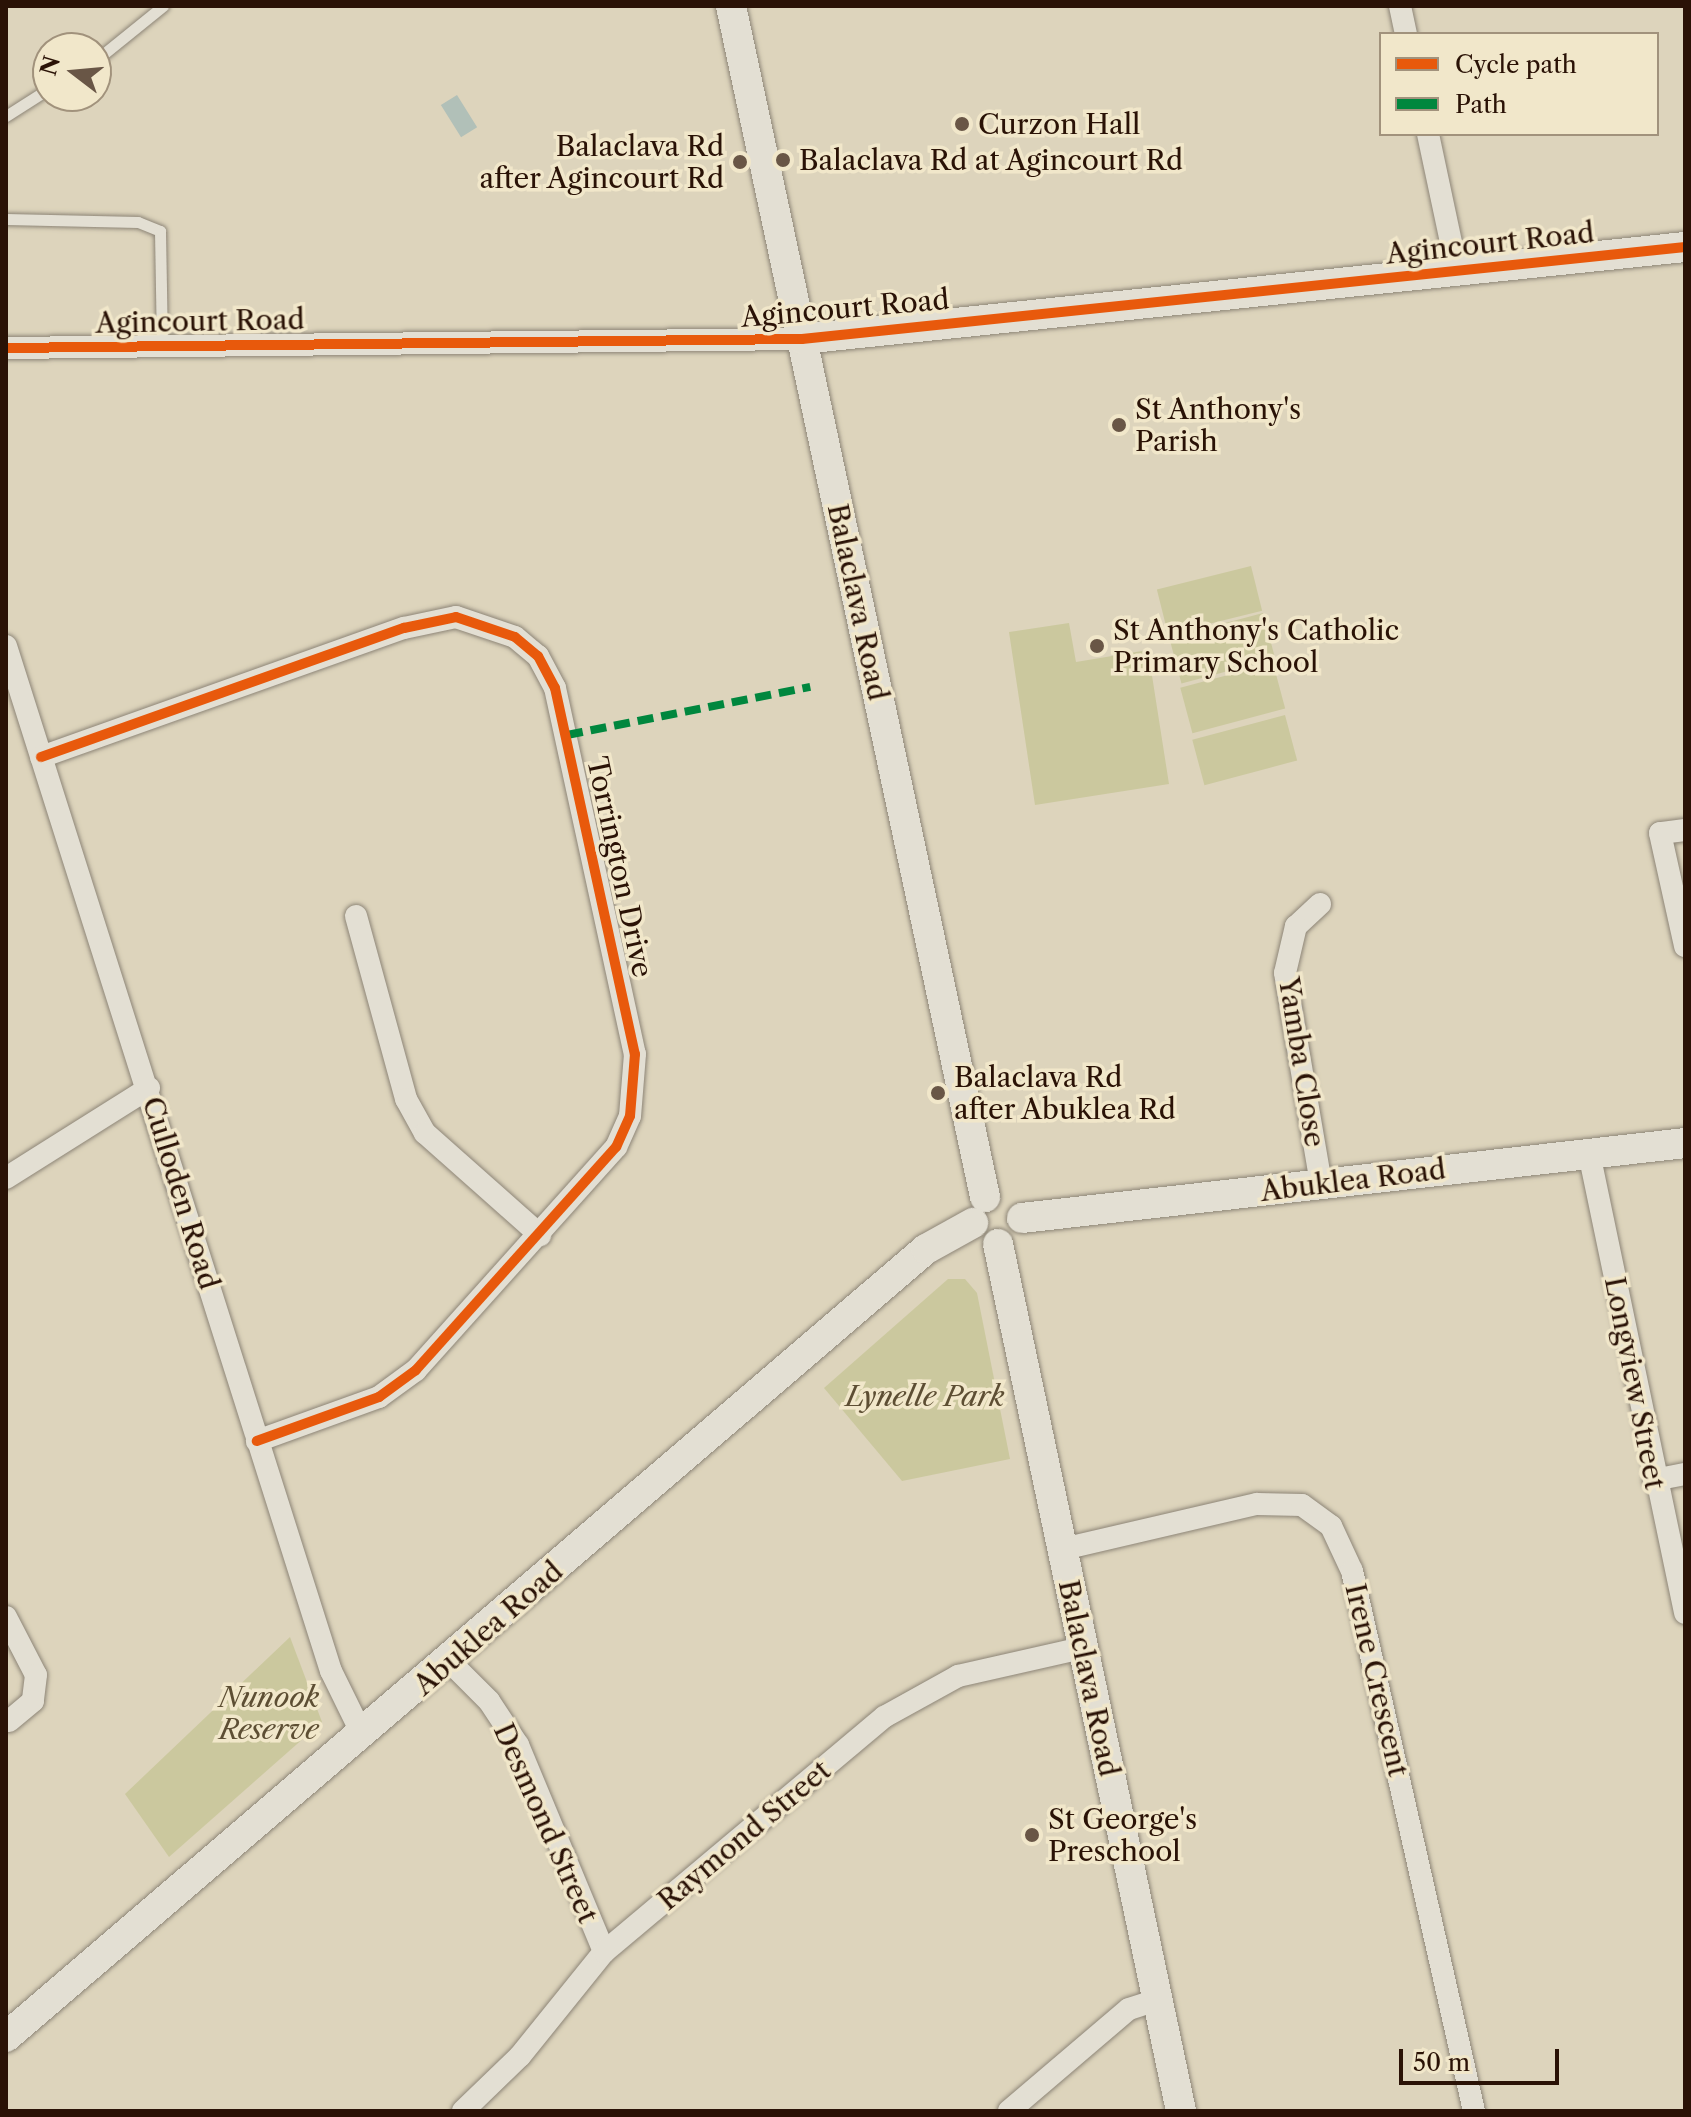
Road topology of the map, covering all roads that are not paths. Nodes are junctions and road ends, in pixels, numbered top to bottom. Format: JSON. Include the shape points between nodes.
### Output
{"nodes":[{"id":1,"x":163,"y":6,"type":"edge"},
{"id":2,"x":731,"y":6,"type":"edge"},
{"id":3,"x":1400,"y":6,"type":"edge"},
{"id":4,"x":1406,"y":32,"type":"edge"},
{"id":5,"x":112,"y":47,"type":"edge"},
{"id":6,"x":32,"y":99,"type":"edge"},
{"id":7,"x":6,"y":116,"type":"edge"},
{"id":8,"x":1428,"y":136,"type":"edge"},
{"id":9,"x":6,"y":219,"type":"edge"},
{"id":10,"x":1685,"y":247,"type":"edge"},
{"id":11,"x":1457,"y":270,"type":"junction"},
{"id":12,"x":802,"y":339,"type":"junction"},
{"id":13,"x":162,"y":346,"type":"junction"},
{"id":14,"x":6,"y":348,"type":"edge"},
{"id":15,"x":6,"y":646,"type":"edge"},
{"id":16,"x":41,"y":757,"type":"junction"},
{"id":17,"x":1685,"y":830,"type":"edge"},
{"id":18,"x":1320,"y":904,"type":"dead end"},
{"id":19,"x":356,"y":916,"type":"dead end"},
{"id":20,"x":1685,"y":946,"type":"edge"},
{"id":21,"x":149,"y":1088,"type":"junction"},
{"id":22,"x":1685,"y":1143,"type":"edge"},
{"id":23,"x":1589,"y":1153,"type":"junction"},
{"id":24,"x":6,"y":1178,"type":"edge"},
{"id":25,"x":1321,"y":1184,"type":"junction"},
{"id":26,"x":979,"y":1210,"type":"junction"},
{"id":27,"x":1022,"y":1218,"type":"junction"},
{"id":28,"x":540,"y":1235,"type":"junction"},
{"id":29,"x":998,"y":1244,"type":"junction"},
{"id":30,"x":257,"y":1441,"type":"junction"},
{"id":31,"x":1685,"y":1474,"type":"edge"},
{"id":32,"x":1654,"y":1480,"type":"junction"},
{"id":33,"x":1063,"y":1549,"type":"junction"},
{"id":34,"x":1685,"y":1613,"type":"edge"},
{"id":35,"x":6,"y":1617,"type":"edge"},
{"id":36,"x":1082,"y":1648,"type":"junction"},
{"id":37,"x":450,"y":1662,"type":"junction"},
{"id":38,"x":9,"y":1721,"type":"dead end"},
{"id":39,"x":363,"y":1736,"type":"junction"},
{"id":40,"x":604,"y":1952,"type":"junction"},
{"id":41,"x":1156,"y":2000,"type":"junction"},
{"id":42,"x":6,"y":2037,"type":"edge"},
{"id":43,"x":463,"y":2111,"type":"edge"},
{"id":44,"x":1009,"y":2111,"type":"edge"},
{"id":45,"x":1181,"y":2111,"type":"edge"},
{"id":46,"x":1474,"y":2111,"type":"edge"}],
"edges":[{"from":1,"to":5,"type":"lane"},
{"from":2,"to":12,"type":"street","name":"Balaclava Road"},
{"from":3,"to":4,"type":"street"},
{"from":6,"to":7,"type":"lane"},
{"from":8,"to":11,"type":"street"},
{"from":9,"to":13,"type":"lane","via":[[138,222],[160,231]]},
{"from":10,"to":11,"type":"street","name":"Agincourt Road"},
{"from":11,"to":12,"type":"street","name":"Agincourt Road"},
{"from":12,"to":13,"type":"street","name":"Agincourt Road"},
{"from":12,"to":26,"type":"street","name":"Balaclava Road"},
{"from":13,"to":14,"type":"street","name":"Agincourt Road"},
{"from":15,"to":16,"type":"street","name":"Culloden Road"},
{"from":16,"to":21,"type":"street","name":"Culloden Road"},
{"from":16,"to":28,"type":"street","name":"Torrington Drive","via":[[435,620],[483,621],[538,656],[567,735],[637,1083],[616,1147]]},
{"from":17,"to":20,"type":"street","via":[[1660,833]]},
{"from":18,"to":25,"type":"street","name":"Yamba Close","via":[[1296,926],[1285,973]]},
{"from":19,"to":28,"type":"street","via":[[406,1099],[425,1133]]},
{"from":21,"to":24,"type":"street"},
{"from":21,"to":30,"type":"street","name":"Culloden Road"},
{"from":22,"to":23,"type":"street","name":"Abuklea Road"},
{"from":23,"to":25,"type":"street","name":"Abuklea Road"},
{"from":23,"to":32,"type":"street","name":"Longview Street"},
{"from":25,"to":27,"type":"street","name":"Abuklea Road"},
{"from":26,"to":27,"type":"street","via":[[1009,1197]]},
{"from":26,"to":29,"type":"street","via":[[980,1238]]},
{"from":26,"to":37,"type":"street","name":"Abuklea Road","via":[[926,1249]]},
{"from":27,"to":29,"type":"street","via":[[1017,1234]]},
{"from":28,"to":30,"type":"street","name":"Torrington Drive","via":[[416,1370],[379,1397]]},
{"from":29,"to":33,"type":"street","name":"Balaclava Road"},
{"from":30,"to":39,"type":"street","name":"Culloden Road","via":[[331,1671]]},
{"from":31,"to":32,"type":"street"},
{"from":32,"to":34,"type":"street","name":"Longview Street"},
{"from":33,"to":36,"type":"street","name":"Balaclava Road"},
{"from":33,"to":46,"type":"street","name":"Irene Crescent","via":[[1257,1504],[1302,1505],[1331,1526],[1352,1571]]},
{"from":35,"to":38,"type":"street","via":[[36,1675],[33,1701]]},
{"from":36,"to":40,"type":"street","name":"Raymond Street","via":[[958,1676],[910,1700]]},
{"from":36,"to":41,"type":"street","name":"Balaclava Road"},
{"from":37,"to":39,"type":"street","name":"Abuklea Road"},
{"from":37,"to":40,"type":"street","name":"Desmond Street","via":[[518,1745]]},
{"from":39,"to":42,"type":"street","name":"Abuklea Road"},
{"from":40,"to":43,"type":"street","name":"Raymond Street","via":[[520,2056]]},
{"from":41,"to":44,"type":"street","via":[[1129,2009]]},
{"from":41,"to":45,"type":"street","name":"Balaclava Road"}]}
